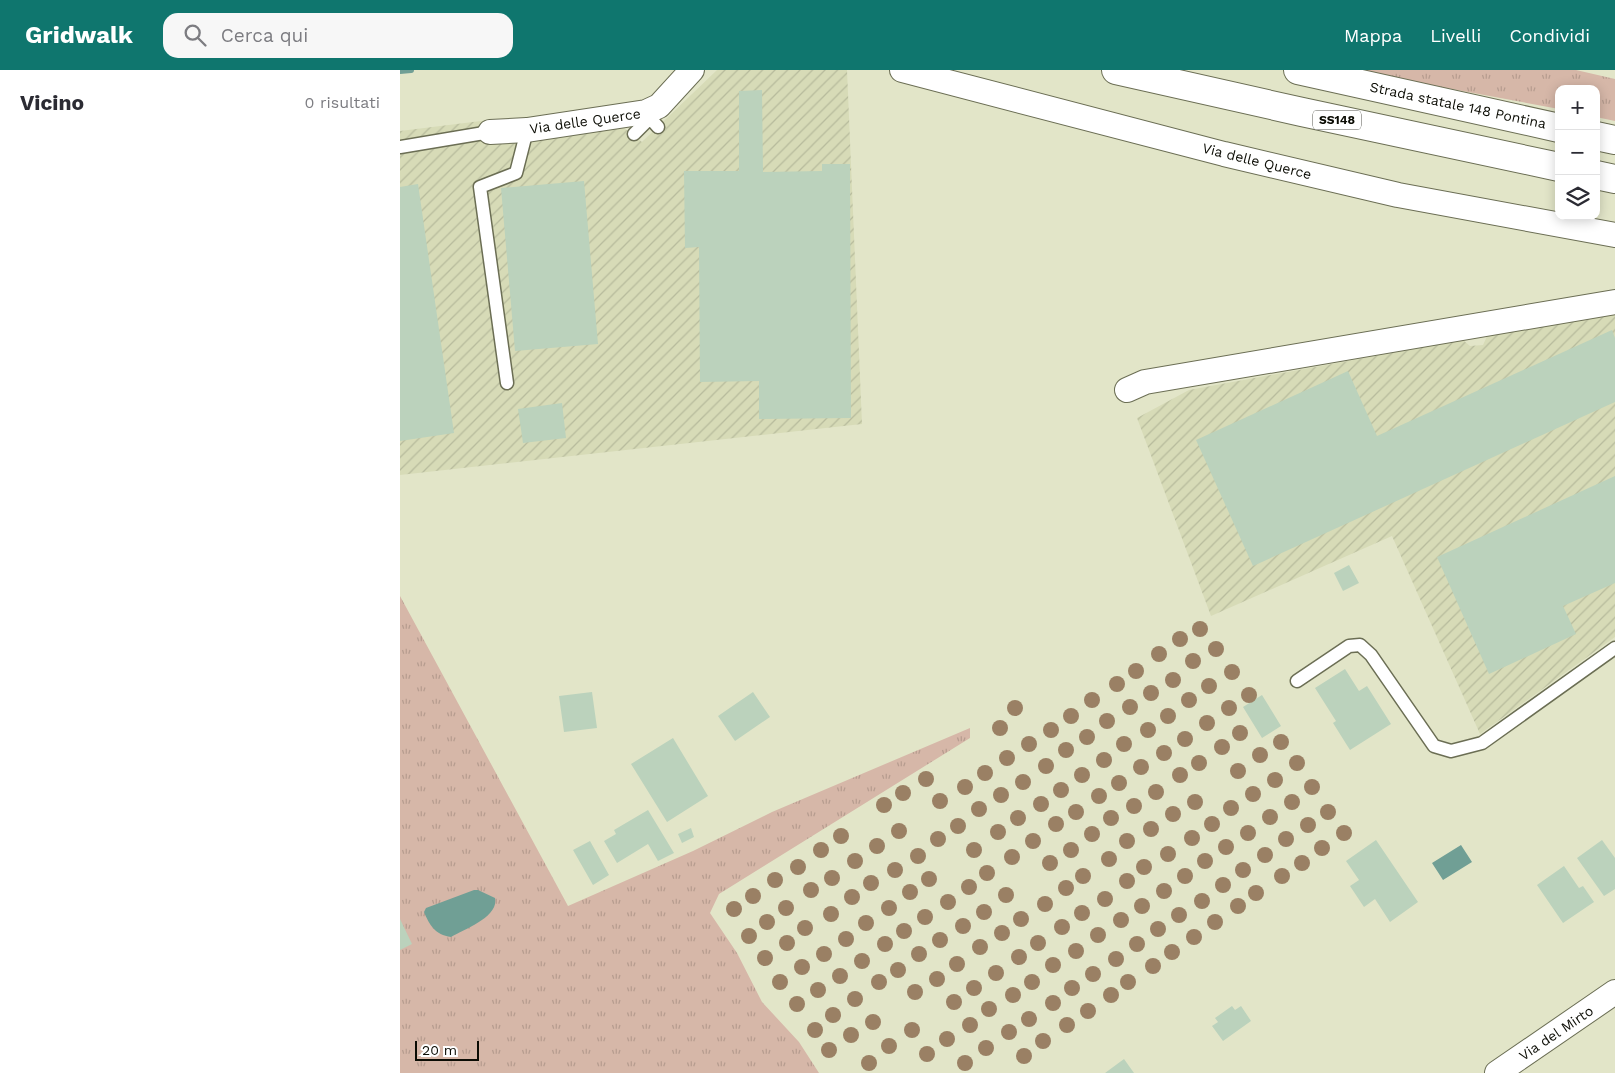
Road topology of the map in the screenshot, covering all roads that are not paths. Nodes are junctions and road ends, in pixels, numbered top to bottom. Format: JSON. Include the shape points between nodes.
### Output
{"nodes":[{"id":1,"x":692,"y":70,"type":"edge"},
{"id":2,"x":902,"y":70,"type":"edge"},
{"id":3,"x":1116,"y":70,"type":"edge"},
{"id":4,"x":1298,"y":70,"type":"edge"},
{"id":5,"x":656,"y":117,"type":"junction"},
{"id":6,"x":1555,"y":127,"type":"edge"},
{"id":7,"x":527,"y":130,"type":"junction"},
{"id":8,"x":490,"y":132,"type":"joint"},
{"id":9,"x":634,"y":134,"type":"dead end"},
{"id":10,"x":1600,"y":137,"type":"edge"},
{"id":11,"x":1615,"y":140,"type":"edge"},
{"id":12,"x":400,"y":147,"type":"edge"},
{"id":13,"x":1555,"y":166,"type":"edge"},
{"id":14,"x":1600,"y":176,"type":"edge"},
{"id":15,"x":1615,"y":179,"type":"edge"},
{"id":16,"x":1615,"y":235,"type":"edge"},
{"id":17,"x":1615,"y":302,"type":"edge"},
{"id":18,"x":507,"y":383,"type":"dead end"},
{"id":19,"x":1126,"y":390,"type":"dead end"},
{"id":20,"x":1615,"y":648,"type":"edge"},
{"id":21,"x":1297,"y":680,"type":"dead end"},
{"id":22,"x":1615,"y":992,"type":"edge"},
{"id":23,"x":1497,"y":1073,"type":"edge"}],
"edges":[{"from":1,"to":5,"type":"street","name":"Via delle Querce"},
{"from":2,"to":16,"type":"street","name":"Via delle Querce","via":[[1240,158],[1398,195]]},
{"from":3,"to":13,"type":"highway","number":"SS148"},
{"from":4,"to":6,"type":"highway","name":"Strada statale 148 Pontina"},
{"from":5,"to":7,"type":"street","name":"Via delle Querce","via":[[646,112]]},
{"from":5,"to":9,"type":"lane"},
{"from":7,"to":8,"type":"street","name":"Via delle Querce"},
{"from":7,"to":18,"type":"lane","via":[[516,173],[480,187]]},
{"from":8,"to":12,"type":"lane"},
{"from":10,"to":11,"type":"highway"},
{"from":14,"to":15,"type":"highway"},
{"from":17,"to":19,"type":"street","via":[[1145,382]]},
{"from":20,"to":21,"type":"lane","via":[[1482,743],[1451,750],[1434,746],[1371,655],[1360,645],[1349,646]]},
{"from":22,"to":23,"type":"street","name":"Via del Mirto"}]}
